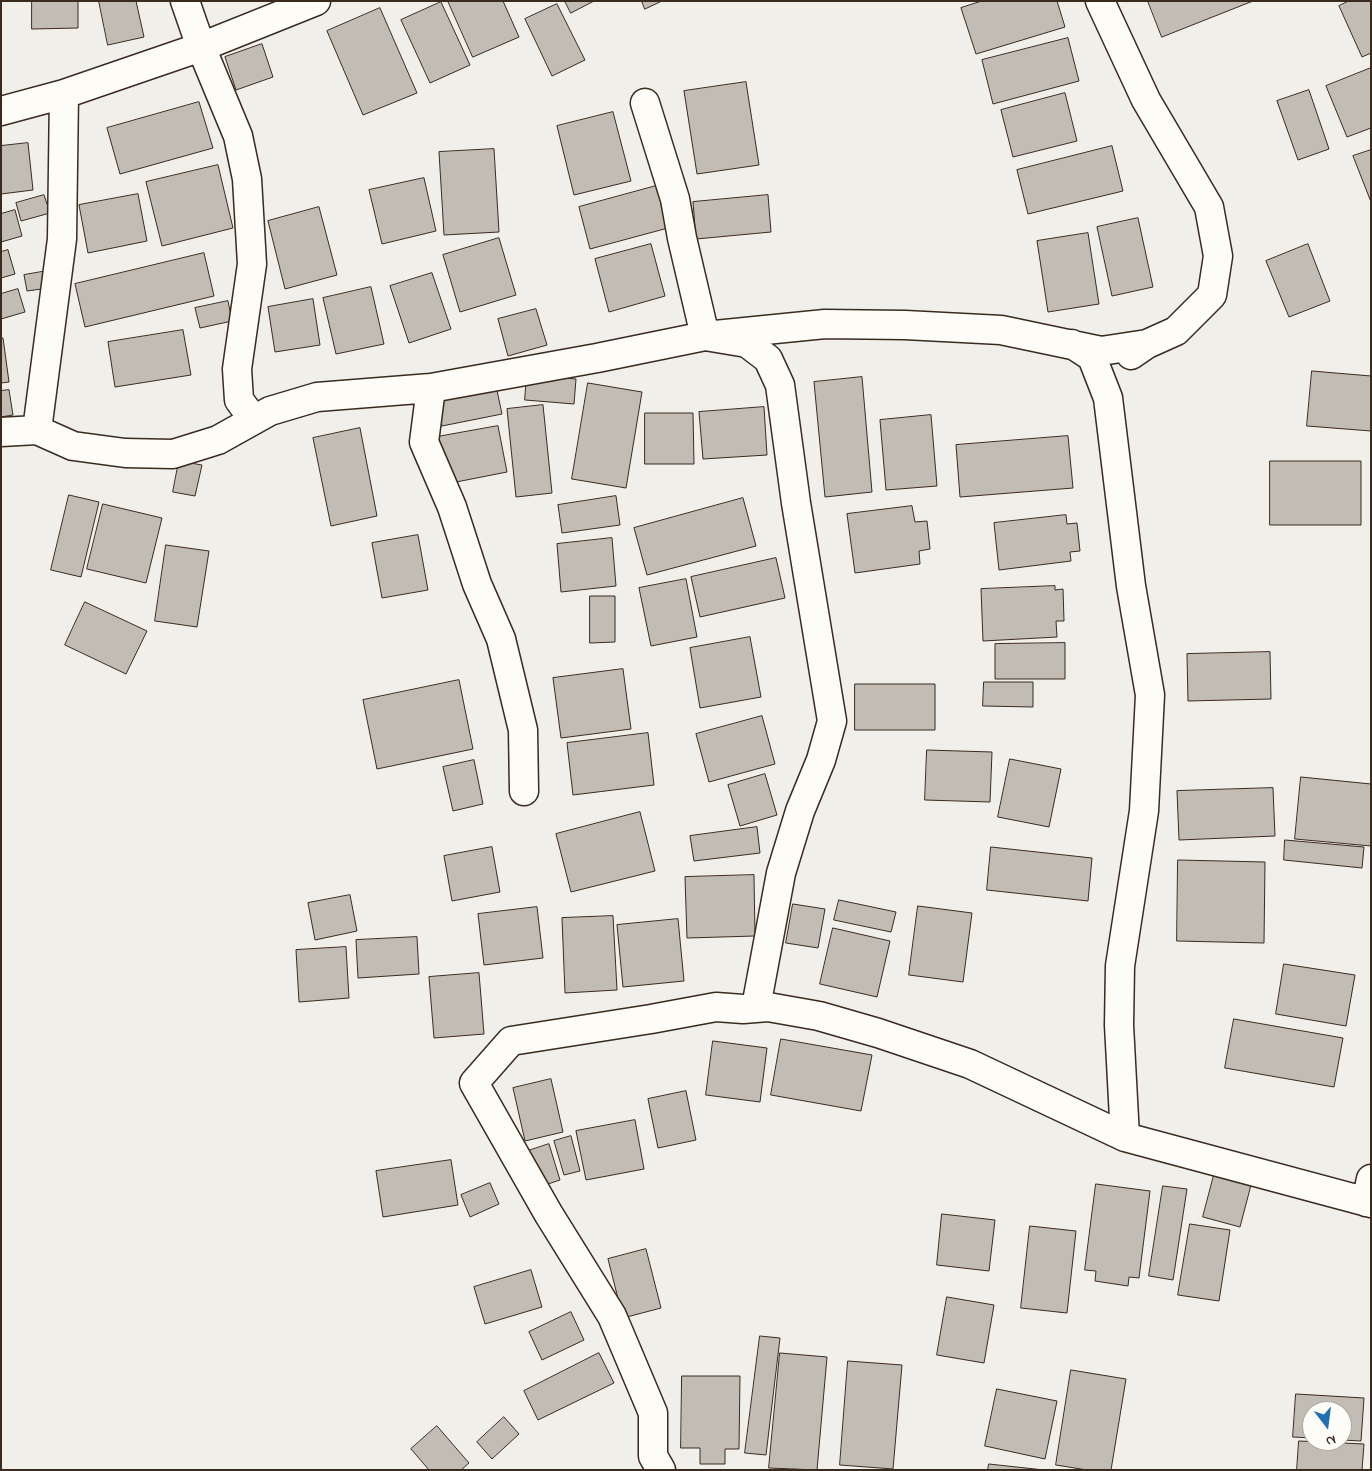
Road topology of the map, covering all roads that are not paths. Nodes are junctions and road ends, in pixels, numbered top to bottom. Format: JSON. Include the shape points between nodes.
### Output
{"nodes":[{"id":1,"x":186,"y":1,"type":"edge"},
{"id":2,"x":316,"y":1,"type":"edge"},
{"id":3,"x":1100,"y":1,"type":"edge"},
{"id":4,"x":201,"y":47,"type":"junction"},
{"id":5,"x":64,"y":94,"type":"junction"},
{"id":6,"x":646,"y":103,"type":"dead end"},
{"id":7,"x":1,"y":110,"type":"edge"},
{"id":8,"x":705,"y":336,"type":"junction"},
{"id":9,"x":1072,"y":344,"type":"junction"},
{"id":10,"x":1147,"y":344,"type":"junction"},
{"id":11,"x":431,"y":388,"type":"junction"},
{"id":12,"x":1108,"y":398,"type":"junction"},
{"id":13,"x":254,"y":420,"type":"junction"},
{"id":14,"x":37,"y":430,"type":"junction"},
{"id":15,"x":1,"y":432,"type":"edge"},
{"id":16,"x":524,"y":792,"type":"dead end"},
{"id":17,"x":756,"y":1007,"type":"junction"},
{"id":18,"x":1125,"y":1136,"type":"junction"},
{"id":19,"x":1369,"y":1195,"type":"edge"},
{"id":20,"x":661,"y":1470,"type":"edge"}],
"edges":[{"from":1,"to":4,"type":"street"},
{"from":2,"to":4,"type":"street"},
{"from":3,"to":10,"type":"street","via":[[1146,100],[1208,207],[1218,256],[1212,295],[1176,331]]},
{"from":4,"to":5,"type":"street"},
{"from":4,"to":13,"type":"street","via":[[238,136],[247,179],[252,264],[237,369],[239,400]]},
{"from":5,"to":7,"type":"street"},
{"from":5,"to":14,"type":"street","via":[[62,239]]},
{"from":6,"to":8,"type":"street","via":[[675,199]]},
{"from":8,"to":9,"type":"street","via":[[825,324],[905,325],[1001,330]]},
{"from":8,"to":11,"type":"street"},
{"from":8,"to":17,"type":"street","via":[[747,343],[768,358],[780,385],[832,721],[780,873]]},
{"from":9,"to":10,"type":"street","via":[[1101,350]]},
{"from":9,"to":12,"type":"street","via":[[1092,357]]},
{"from":10,"to":12,"type":"street","via":[[1118,364]]},
{"from":11,"to":13,"type":"street","via":[[317,397],[270,411]]},
{"from":11,"to":16,"type":"street","via":[[424,442],[452,506],[477,584],[501,638],[523,730]]},
{"from":12,"to":18,"type":"street","via":[[1131,586],[1150,695],[1144,811],[1120,966],[1119,1025]]},
{"from":13,"to":14,"type":"street","via":[[218,440],[173,454],[125,453],[74,446]]},
{"from":14,"to":15,"type":"street"},
{"from":17,"to":18,"type":"street","via":[[819,1016],[878,1032],[970,1064]]},
{"from":17,"to":20,"type":"street","via":[[716,1006],[510,1041],[474,1083],[548,1213],[612,1316],[653,1413],[653,1456]]},
{"from":18,"to":19,"type":"street"}]}
